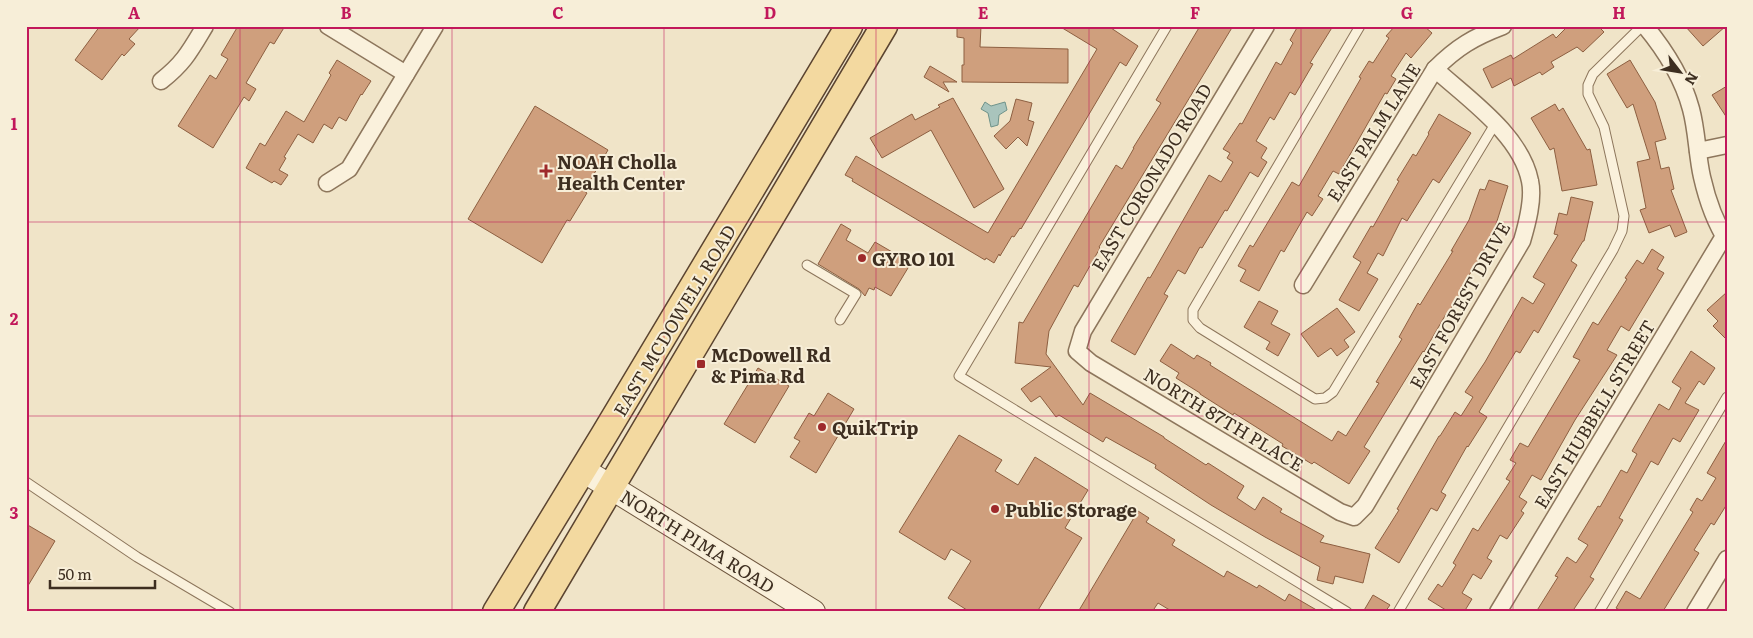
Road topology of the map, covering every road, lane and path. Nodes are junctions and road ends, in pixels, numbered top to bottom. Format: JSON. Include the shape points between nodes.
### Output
{"nodes":[{"id":1,"x":205,"y":26,"type":"edge"},
{"id":2,"x":328,"y":26,"type":"edge"},
{"id":3,"x":435,"y":26,"type":"edge"},
{"id":4,"x":849,"y":26,"type":"edge"},
{"id":5,"x":884,"y":26,"type":"edge"},
{"id":6,"x":1168,"y":26,"type":"edge"},
{"id":7,"x":1266,"y":26,"type":"edge"},
{"id":8,"x":1360,"y":26,"type":"edge"},
{"id":9,"x":1503,"y":26,"type":"edge"},
{"id":10,"x":1643,"y":26,"type":"edge"},
{"id":11,"x":1435,"y":69,"type":"junction"},
{"id":12,"x":406,"y":74,"type":"junction"},
{"id":13,"x":161,"y":81,"type":"dead end"},
{"id":14,"x":1495,"y":124,"type":"junction"},
{"id":15,"x":1727,"y":146,"type":"edge"},
{"id":16,"x":774,"y":151,"type":"junction"},
{"id":17,"x":1698,"y":151,"type":"junction"},
{"id":18,"x":800,"y":168,"type":"junction"},
{"id":19,"x":327,"y":183,"type":"dead end"},
{"id":20,"x":1725,"y":239,"type":"edge"},
{"id":21,"x":807,"y":265,"type":"dead end"},
{"id":22,"x":1303,"y":285,"type":"dead end"},
{"id":23,"x":840,"y":320,"type":"dead end"},
{"id":24,"x":1077,"y":351,"type":"joint"},
{"id":25,"x":1727,"y":397,"type":"edge"},
{"id":26,"x":583,"y":470,"type":"junction"},
{"id":27,"x":26,"y":482,"type":"edge"},
{"id":28,"x":610,"y":487,"type":"junction"},
{"id":29,"x":1354,"y":517,"type":"joint"},
{"id":30,"x":1727,"y":559,"type":"edge"},
{"id":31,"x":230,"y":612,"type":"edge"},
{"id":32,"x":496,"y":612,"type":"edge"},
{"id":33,"x":537,"y":612,"type":"edge"},
{"id":34,"x":813,"y":612,"type":"edge"},
{"id":35,"x":1347,"y":612,"type":"edge"},
{"id":36,"x":1398,"y":612,"type":"edge"},
{"id":37,"x":1498,"y":612,"type":"edge"},
{"id":38,"x":1599,"y":612,"type":"edge"},
{"id":39,"x":1695,"y":612,"type":"edge"}],
"edges":[{"from":1,"to":13,"type":"street","via":[[186,59]]},
{"from":2,"to":12,"type":"street"},
{"from":3,"to":12,"type":"street"},
{"from":4,"to":16,"type":"main road","name":"EAST MCDOWELL ROAD"},
{"from":5,"to":18,"type":"main road","name":"EAST MCDOWELL ROAD"},
{"from":6,"to":35,"type":"lane","via":[[958,376]]},
{"from":7,"to":24,"type":"street","name":"EAST CORONADO ROAD","via":[[1083,331]]},
{"from":8,"to":14,"type":"lane","via":[[1193,310],[1194,320],[1200,328],[1315,399],[1325,398],[1333,392]]},
{"from":9,"to":11,"type":"street","name":"EAST PALM LANE","via":[[1477,36],[1450,54]]},
{"from":10,"to":17,"type":"street","via":[[1663,51],[1684,91],[1691,108]]},
{"from":10,"to":36,"type":"lane","via":[[1593,74],[1588,85],[1588,94],[1604,127],[1624,216],[1622,231]]},
{"from":11,"to":14,"type":"street","name":"EAST FOREST DRIVE"},
{"from":11,"to":22,"type":"street","name":"EAST PALM LANE"},
{"from":12,"to":19,"type":"street","via":[[349,169]]},
{"from":14,"to":29,"type":"street","name":"EAST FOREST DRIVE","via":[[1522,158],[1531,182],[1530,214],[1522,241],[1365,506]]},
{"from":15,"to":17,"type":"street"},
{"from":16,"to":18,"type":"main road"},
{"from":16,"to":26,"type":"main road","name":"EAST MCDOWELL ROAD"},
{"from":17,"to":20,"type":"street","via":[[1707,196]]},
{"from":18,"to":28,"type":"main road","name":"EAST MCDOWELL ROAD"},
{"from":20,"to":37,"type":"street","name":"EAST HUBBELL STREET"},
{"from":21,"to":23,"type":"lane","via":[[856,294]]},
{"from":24,"to":29,"type":"street","name":"NORTH 87TH PLACE","via":[[1091,363],[1340,512]]},
{"from":25,"to":38,"type":"lane"},
{"from":26,"to":28,"type":"main road","name":"NORTH PIMA ROAD"},
{"from":26,"to":32,"type":"main road","name":"EAST MCDOWELL ROAD"},
{"from":27,"to":31,"type":"lane","via":[[137,557]]},
{"from":28,"to":33,"type":"main road","name":"EAST MCDOWELL ROAD"},
{"from":28,"to":34,"type":"main road","name":"NORTH PIMA ROAD"},
{"from":30,"to":39,"type":"street"}]}
